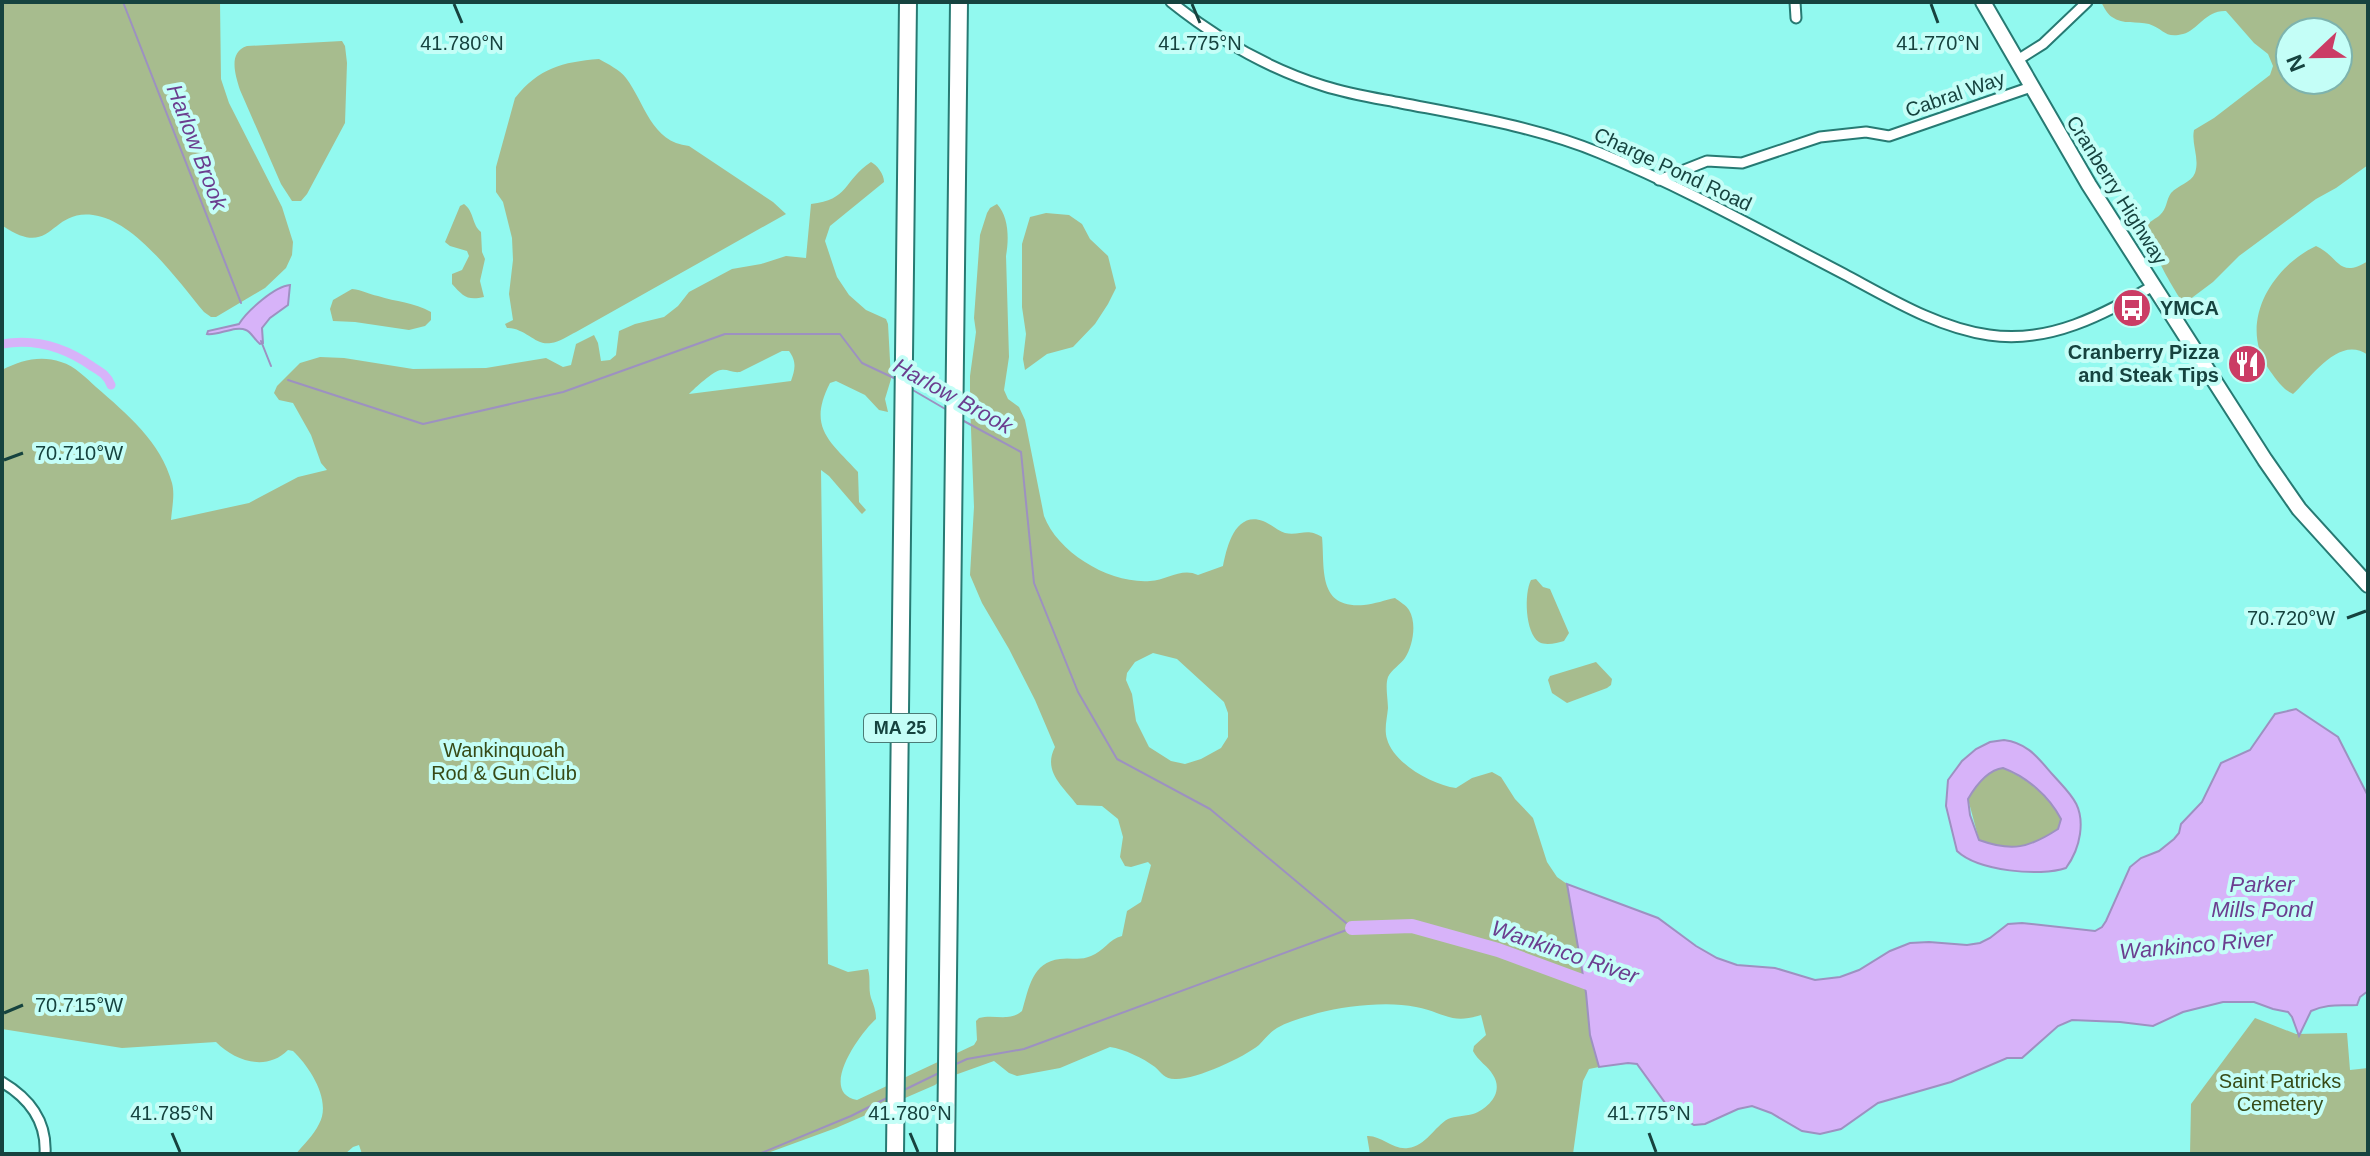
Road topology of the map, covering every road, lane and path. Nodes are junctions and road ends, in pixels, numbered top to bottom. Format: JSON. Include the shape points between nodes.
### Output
{"nodes":[{"id":1,"x":908,"y":2,"type":"edge"},
{"id":2,"x":959,"y":2,"type":"edge"},
{"id":3,"x":1171,"y":2,"type":"edge"},
{"id":4,"x":1795,"y":2,"type":"edge"},
{"id":5,"x":1983,"y":2,"type":"edge"},
{"id":6,"x":2087,"y":2,"type":"edge"},
{"id":7,"x":1796,"y":18,"type":"dead end"},
{"id":8,"x":2016,"y":61,"type":"junction"},
{"id":9,"x":2031,"y":87,"type":"junction"},
{"id":10,"x":1659,"y":180,"type":"junction"},
{"id":11,"x":2153,"y":286,"type":"junction"},
{"id":12,"x":2368,"y":585,"type":"edge"},
{"id":13,"x":2,"y":1082,"type":"edge"},
{"id":14,"x":45,"y":1154,"type":"edge"},
{"id":15,"x":895,"y":1154,"type":"edge"},
{"id":16,"x":946,"y":1154,"type":"edge"}],
"edges":[{"from":1,"to":15,"type":"highway","number":"MA 25"},
{"from":2,"to":16,"type":"highway","number":"MA 25"},
{"from":3,"to":10,"type":"street","name":"Charge Pond Road","via":[[1242,50],[1302,79],[1548,135]]},
{"from":4,"to":7,"type":"street"},
{"from":5,"to":8,"type":"main road","name":"Cranberry Highway"},
{"from":6,"to":8,"type":"street","via":[[2043,44]]},
{"from":8,"to":9,"type":"main road","name":"Cranberry Highway"},
{"from":9,"to":10,"type":"street","name":"Cabral Way","via":[[1898,133],[1820,137],[1746,162],[1707,161]]},
{"from":9,"to":11,"type":"main road","name":"Cranberry Highway"},
{"from":10,"to":11,"type":"street","name":"Charge Pond Road","via":[[1891,298],[1976,333],[2025,337],[2062,330]]},
{"from":11,"to":12,"type":"main road","name":"Cranberry Highway","via":[[2299,509]]},
{"from":13,"to":14,"type":"street","via":[[37,1114]]}]}
